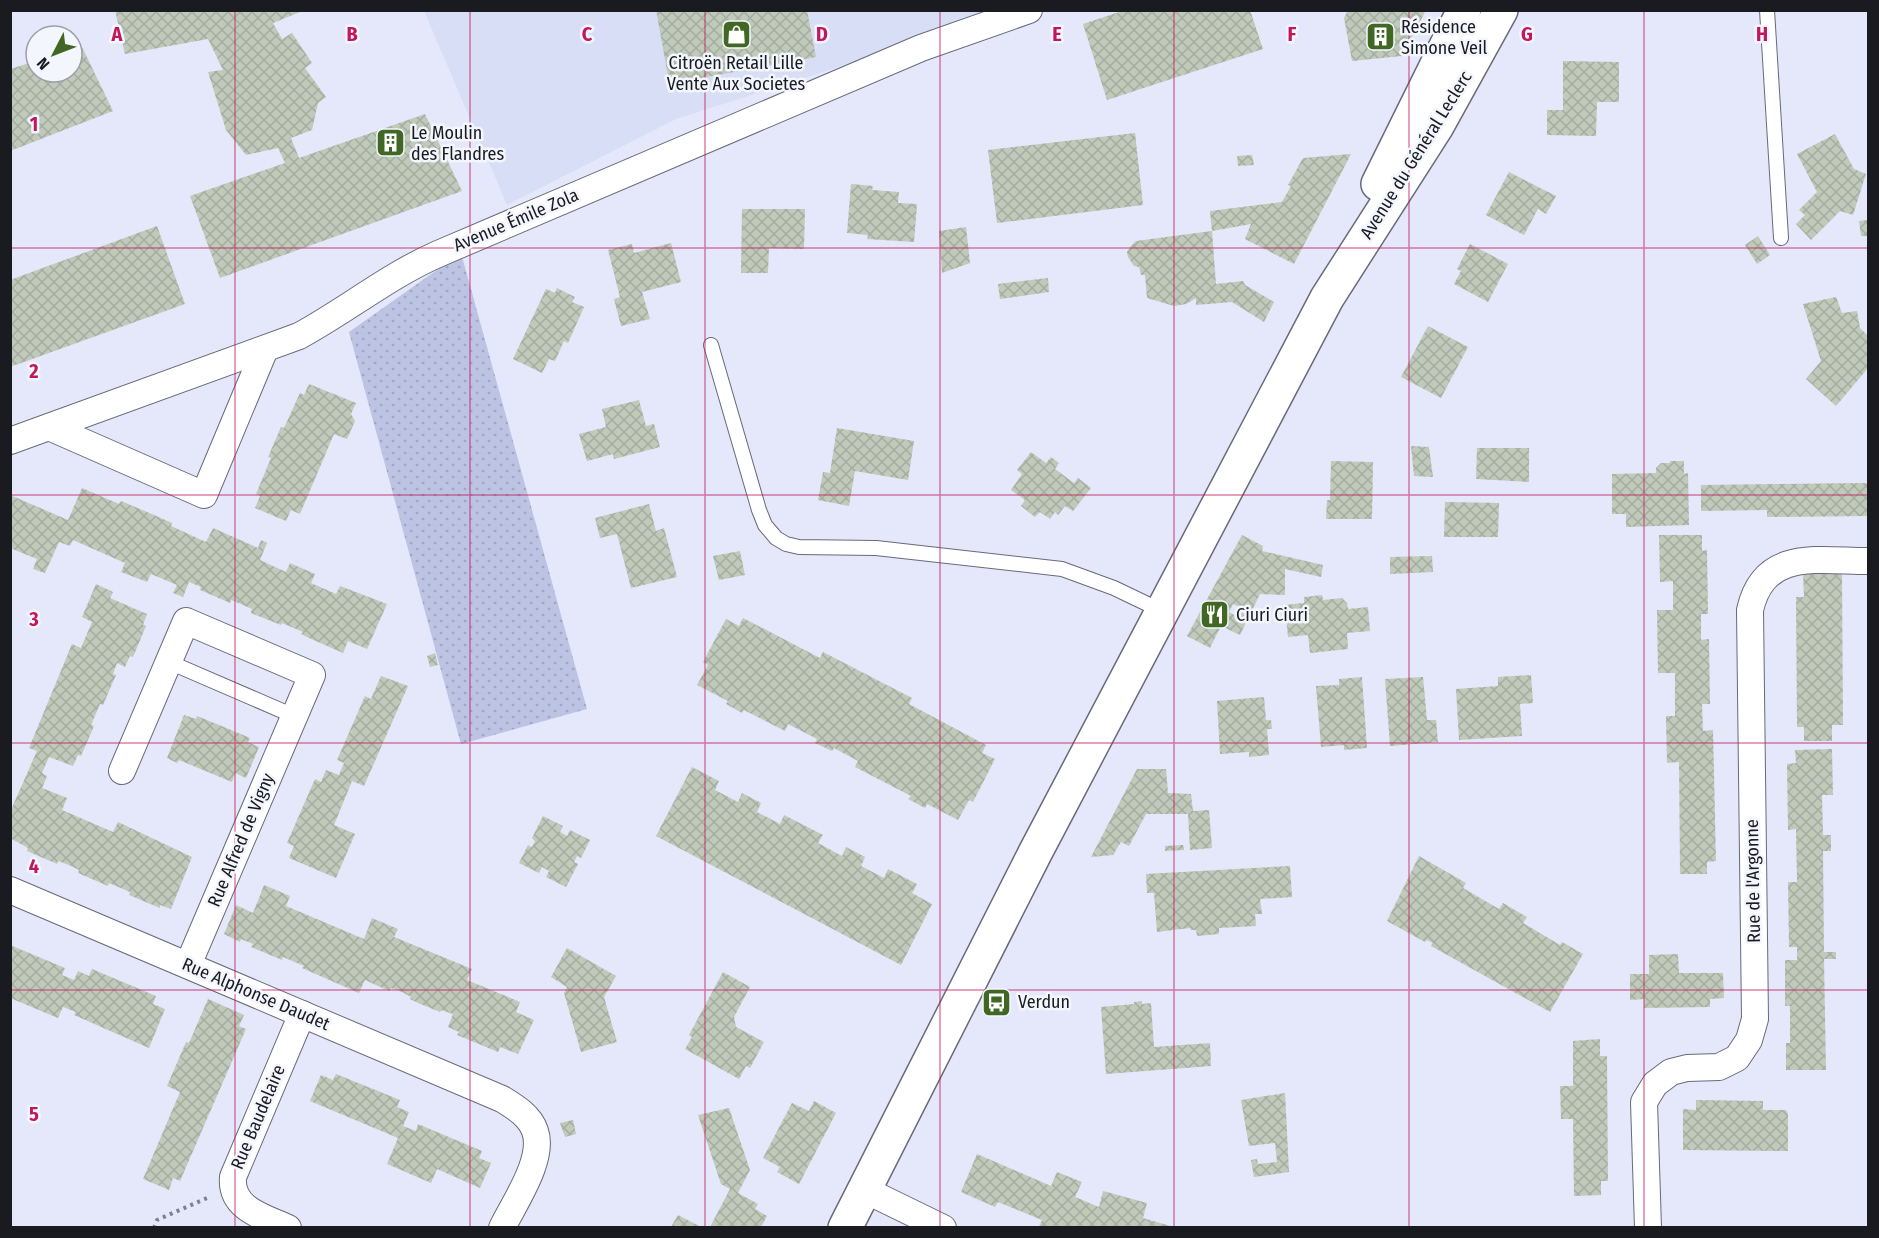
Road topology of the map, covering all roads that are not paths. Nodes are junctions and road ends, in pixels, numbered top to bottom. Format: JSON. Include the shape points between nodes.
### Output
{"nodes":[{"id":1,"x":1029,"y":10,"type":"edge"},
{"id":2,"x":1464,"y":10,"type":"edge"},
{"id":3,"x":1501,"y":10,"type":"edge"},
{"id":4,"x":1767,"y":10,"type":"edge"},
{"id":5,"x":1781,"y":238,"type":"dead end"},
{"id":6,"x":1327,"y":298,"type":"junction"},
{"id":7,"x":711,"y":345,"type":"dead end"},
{"id":8,"x":265,"y":349,"type":"junction"},
{"id":9,"x":49,"y":427,"type":"junction"},
{"id":10,"x":10,"y":441,"type":"edge"},
{"id":11,"x":1869,"y":561,"type":"edge"},
{"id":12,"x":1162,"y":611,"type":"junction"},
{"id":13,"x":169,"y":662,"type":"junction"},
{"id":14,"x":294,"y":716,"type":"junction"},
{"id":15,"x":122,"y":771,"type":"dead end"},
{"id":16,"x":10,"y":890,"type":"edge"},
{"id":17,"x":188,"y":965,"type":"junction"},
{"id":18,"x":302,"y":1014,"type":"junction"},
{"id":19,"x":865,"y":1190,"type":"junction"},
{"id":20,"x":288,"y":1227,"type":"edge"},
{"id":21,"x":502,"y":1227,"type":"edge"},
{"id":22,"x":845,"y":1227,"type":"edge"},
{"id":23,"x":943,"y":1227,"type":"edge"},
{"id":24,"x":1648,"y":1227,"type":"edge"}],
"edges":[{"from":1,"to":8,"type":"street","name":"Avenue Émile Zola","via":[[921,48],[438,254],[393,276],[325,322]]},
{"from":2,"to":6,"type":"main road","via":[[1363,215]]},
{"from":3,"to":6,"type":"main road","name":"Avenue du Général Leclerc","via":[[1437,126]]},
{"from":4,"to":5,"type":"lane"},
{"from":6,"to":12,"type":"main road"},
{"from":7,"to":12,"type":"lane","via":[[759,510],[765,525],[781,541],[799,547],[876,548],[1062,569]]},
{"from":8,"to":9,"type":"street","name":"Avenue Émile Zola"},
{"from":8,"to":9,"type":"street","via":[[204,495]]},
{"from":9,"to":10,"type":"street","name":"Avenue Émile Zola"},
{"from":11,"to":24,"type":"street","name":"Rue de l'Argonne","via":[[1801,561],[1779,566],[1754,592],[1750,609],[1755,1019],[1749,1040],[1737,1058],[1719,1067],[1671,1072],[1655,1084],[1644,1102]]},
{"from":12,"to":19,"type":"main road"},
{"from":13,"to":14,"type":"lane"},
{"from":13,"to":14,"type":"street","name":"Rue Alfred de Vigny","via":[[186,621],[312,675]]},
{"from":13,"to":15,"type":"street","name":"Rue Alfred de Vigny"},
{"from":14,"to":17,"type":"street","name":"Rue Alfred de Vigny"},
{"from":16,"to":17,"type":"street","name":"Rue Alphonse Daudet"},
{"from":17,"to":18,"type":"street","name":"Rue Alphonse Daudet"},
{"from":18,"to":20,"type":"street","name":"Rue Baudelaire","via":[[232,1186],[251,1212]]},
{"from":18,"to":21,"type":"street","name":"Rue Alphonse Daudet","via":[[502,1099],[526,1117],[535,1131],[537,1146],[531,1168]]},
{"from":19,"to":22,"type":"main road"},
{"from":19,"to":23,"type":"street"}]}
